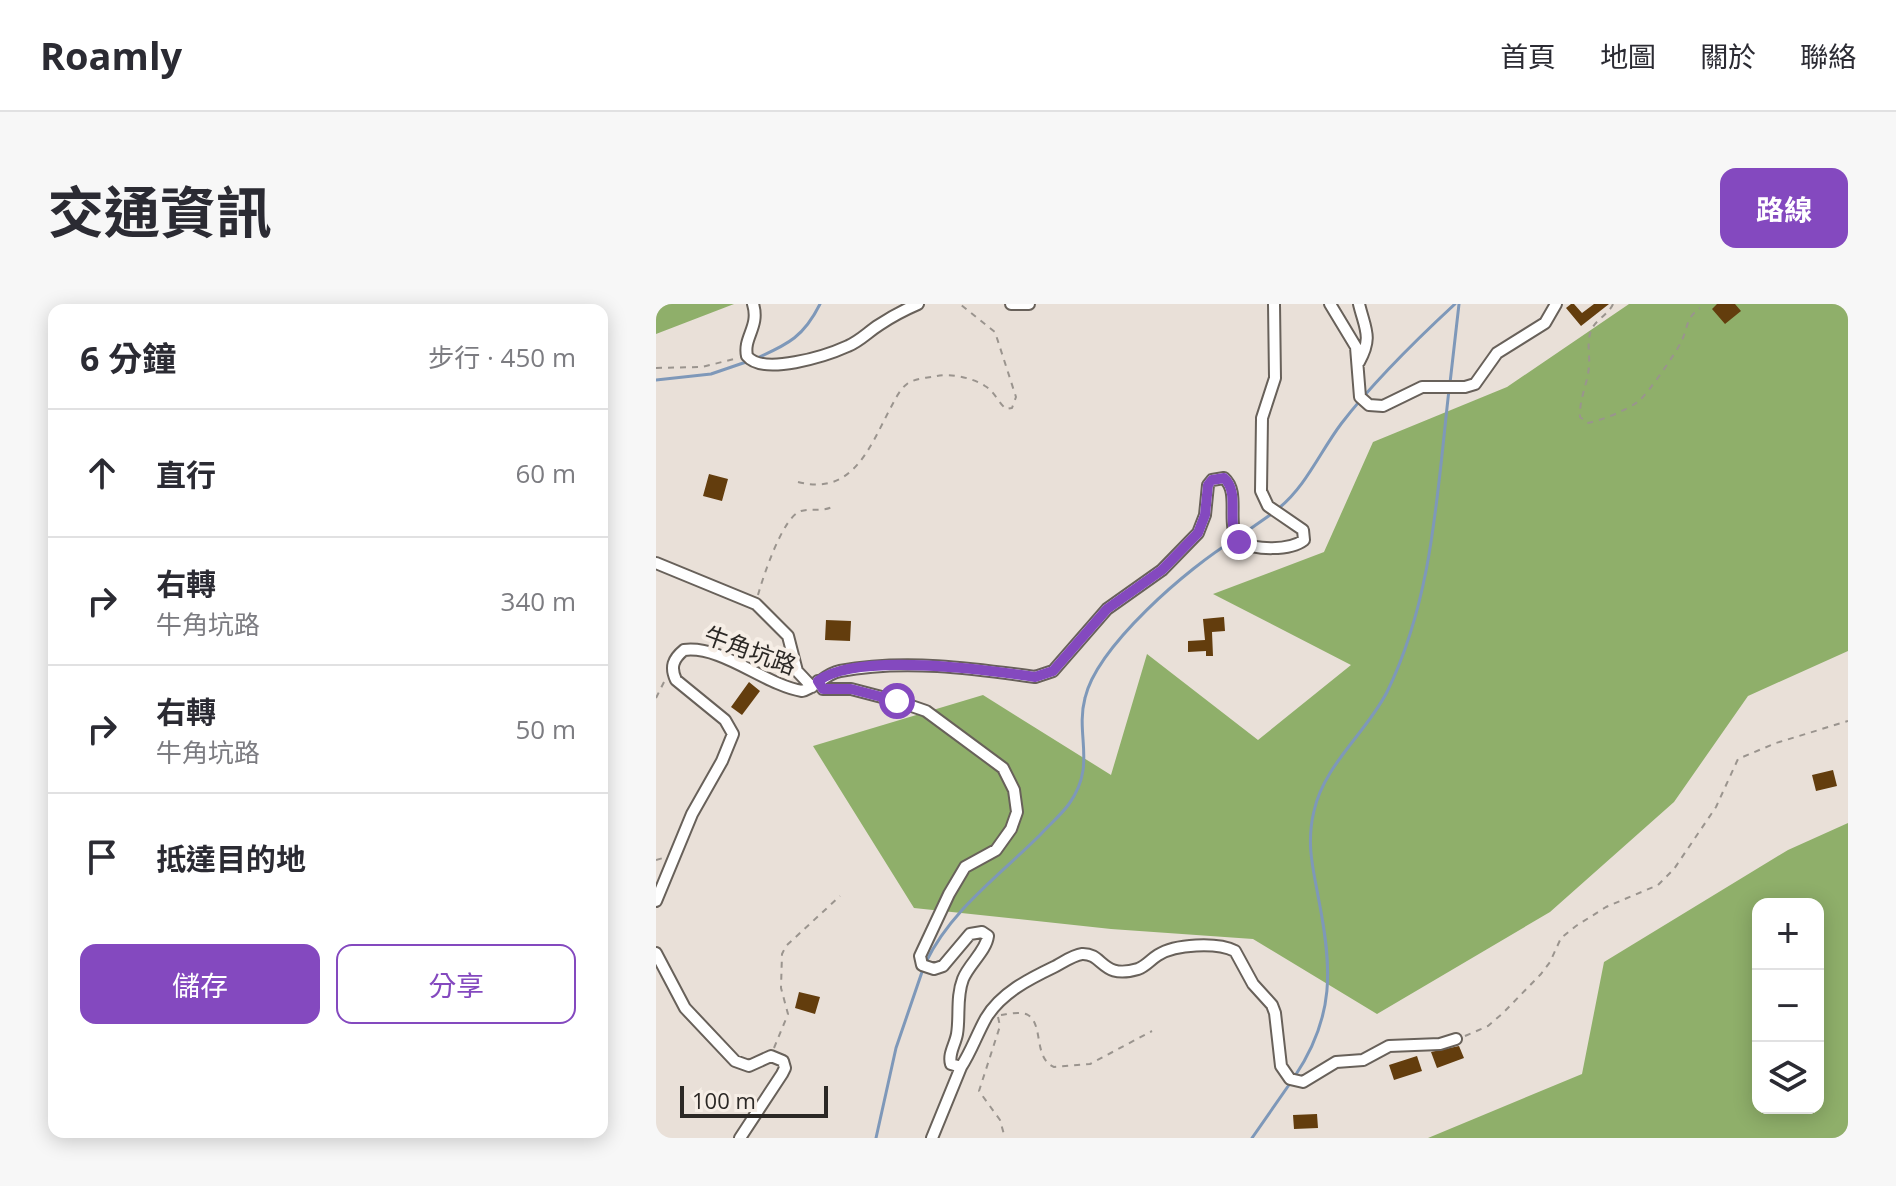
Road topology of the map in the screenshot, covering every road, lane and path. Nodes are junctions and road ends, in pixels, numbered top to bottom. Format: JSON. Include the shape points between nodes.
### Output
{"nodes":[{"id":1,"x":753,"y":304,"type":"edge"},
{"id":2,"x":918,"y":304,"type":"edge"},
{"id":3,"x":960,"y":304,"type":"edge"},
{"id":4,"x":1011,"y":304,"type":"edge"},
{"id":5,"x":1029,"y":304,"type":"edge"},
{"id":6,"x":1274,"y":304,"type":"edge"},
{"id":7,"x":1330,"y":304,"type":"edge"},
{"id":8,"x":1359,"y":304,"type":"edge"},
{"id":9,"x":1556,"y":304,"type":"edge"},
{"id":10,"x":1613,"y":304,"type":"edge"},
{"id":11,"x":1700,"y":308,"type":"dead end"},
{"id":12,"x":747,"y":356,"type":"junction"},
{"id":13,"x":1358,"y":364,"type":"junction"},
{"id":14,"x":656,"y":368,"type":"edge"},
{"id":15,"x":798,"y":482,"type":"dead end"},
{"id":16,"x":832,"y":507,"type":"dead end"},
{"id":17,"x":656,"y":563,"type":"edge"},
{"id":18,"x":756,"y":604,"type":"junction"},
{"id":19,"x":672,"y":671,"type":"junction"},
{"id":20,"x":815,"y":684,"type":"junction"},
{"id":21,"x":656,"y":698,"type":"edge"},
{"id":22,"x":1848,"y":721,"type":"edge"},
{"id":23,"x":840,"y":896,"type":"dead end"},
{"id":24,"x":656,"y":901,"type":"edge"},
{"id":25,"x":656,"y":953,"type":"edge"},
{"id":26,"x":1152,"y":1031,"type":"dead end"},
{"id":27,"x":1456,"y":1039,"type":"joint"},
{"id":28,"x":771,"y":1056,"type":"junction"},
{"id":29,"x":961,"y":1067,"type":"junction"},
{"id":30,"x":740,"y":1138,"type":"edge"},
{"id":31,"x":932,"y":1138,"type":"edge"},
{"id":32,"x":1005,"y":1138,"type":"edge"}],
"edges":[{"from":1,"to":12,"type":"street","via":[[755,323]]},
{"from":2,"to":12,"type":"street","via":[[850,346],[807,360],[757,365]]},
{"from":3,"to":15,"type":"path","via":[[995,332],[1016,397],[1012,408],[1006,409],[987,387],[961,377],[913,381],[899,393],[854,469],[824,486]]},
{"from":4,"to":5,"type":"street"},
{"from":6,"to":20,"type":"street","name":"牛角坑路","via":[[1275,378],[1262,418],[1261,491],[1268,506],[1303,530],[1304,540],[1268,547],[1239,542],[1231,526],[1232,489],[1218,478],[1208,485],[1198,533],[1162,570],[1107,609],[1045,676],[887,666],[838,671]]},
{"from":7,"to":13,"type":"street","via":[[1356,347]]},
{"from":8,"to":13,"type":"street","via":[[1368,332]]},
{"from":9,"to":13,"type":"street","via":[[1540,329],[1504,347],[1475,384],[1422,387],[1376,407],[1360,397]]},
{"from":10,"to":11,"type":"path","via":[[1590,332],[1589,367],[1579,408],[1587,423],[1640,400],[1683,339],[1689,316]]},
{"from":12,"to":14,"type":"path","via":[[702,367]]},
{"from":16,"to":18,"type":"path","via":[[794,515]]},
{"from":17,"to":18,"type":"street"},
{"from":18,"to":20,"type":"street","via":[[788,636],[797,671]]},
{"from":19,"to":20,"type":"street","name":"牛角坑路","via":[[677,656],[692,649],[795,690]]},
{"from":19,"to":21,"type":"path"},
{"from":19,"to":24,"type":"street","via":[[733,734]]},
{"from":20,"to":29,"type":"street","via":[[926,711],[1003,768],[1014,790],[1017,812],[1011,829],[996,850],[965,867],[920,956],[922,965],[934,969],[943,966],[970,934],[988,936],[960,987],[949,1061]]},
{"from":22,"to":27,"type":"path","via":[[1738,759],[1716,807],[1658,885],[1576,926],[1561,938],[1541,974],[1503,1013],[1488,1026]]},
{"from":23,"to":28,"type":"path","via":[[782,954],[781,988],[788,1014]]},
{"from":25,"to":28,"type":"street","via":[[679,1000],[735,1061],[749,1066]]},
{"from":26,"to":32,"type":"path","via":[[1090,1064],[1054,1067],[1045,1062],[1028,1015],[996,1016],[1000,1026],[979,1091],[1000,1120]]},
{"from":27,"to":29,"type":"street","via":[[1389,1046],[1363,1060],[1336,1062],[1298,1082],[1281,1066],[1275,1013],[1241,958],[1227,947],[1203,945],[1165,952],[1142,968],[1120,973],[1083,954],[1042,973],[991,1011]]},
{"from":28,"to":30,"type":"street","via":[[783,1061],[785,1068]]},
{"from":29,"to":31,"type":"street"}]}
